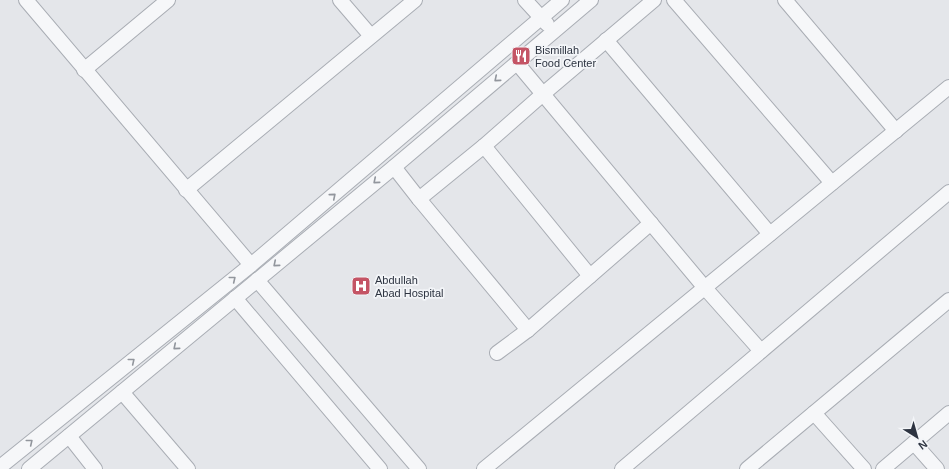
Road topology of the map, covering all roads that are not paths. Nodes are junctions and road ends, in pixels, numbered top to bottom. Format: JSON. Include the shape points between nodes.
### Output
{"nodes":[{"id":1,"x":26,"y":0,"type":"edge"},
{"id":2,"x":168,"y":0,"type":"edge"},
{"id":3,"x":340,"y":0,"type":"edge"},
{"id":4,"x":415,"y":0,"type":"edge"},
{"id":5,"x":525,"y":0,"type":"edge"},
{"id":6,"x":562,"y":0,"type":"edge"},
{"id":7,"x":591,"y":0,"type":"edge"},
{"id":8,"x":654,"y":0,"type":"edge"},
{"id":9,"x":674,"y":0,"type":"edge"},
{"id":10,"x":785,"y":0,"type":"edge"},
{"id":11,"x":541,"y":18,"type":"junction"},
{"id":12,"x":554,"y":32,"type":"junction"},
{"id":13,"x":371,"y":36,"type":"junction"},
{"id":14,"x":606,"y":40,"type":"junction"},
{"id":15,"x":517,"y":63,"type":"junction"},
{"id":16,"x":84,"y":70,"type":"junction"},
{"id":17,"x":949,"y":87,"type":"edge"},
{"id":18,"x":543,"y":94,"type":"junction"},
{"id":19,"x":896,"y":131,"type":"junction"},
{"id":20,"x":484,"y":146,"type":"junction"},
{"id":21,"x":394,"y":167,"type":"junction"},
{"id":22,"x":832,"y":183,"type":"junction"},
{"id":23,"x":186,"y":190,"type":"junction"},
{"id":24,"x":949,"y":192,"type":"edge"},
{"id":25,"x":419,"y":199,"type":"junction"},
{"id":26,"x":651,"y":223,"type":"junction"},
{"id":27,"x":770,"y":234,"type":"junction"},
{"id":28,"x":251,"y":266,"type":"junction"},
{"id":29,"x":590,"y":276,"type":"junction"},
{"id":30,"x":257,"y":280,"type":"junction"},
{"id":31,"x":705,"y":288,"type":"junction"},
{"id":32,"x":235,"y":298,"type":"junction"},
{"id":33,"x":949,"y":300,"type":"edge"},
{"id":34,"x":528,"y":330,"type":"junction"},
{"id":35,"x":761,"y":351,"type":"junction"},
{"id":36,"x":497,"y":353,"type":"dead end"},
{"id":37,"x":122,"y":392,"type":"junction"},
{"id":38,"x":814,"y":413,"type":"junction"},
{"id":39,"x":949,"y":413,"type":"edge"},
{"id":40,"x":68,"y":436,"type":"junction"},
{"id":41,"x":914,"y":443,"type":"junction"},
{"id":42,"x":0,"y":467,"type":"edge"},
{"id":43,"x":29,"y":469,"type":"edge"},
{"id":44,"x":95,"y":469,"type":"edge"},
{"id":45,"x":188,"y":469,"type":"edge"},
{"id":46,"x":380,"y":469,"type":"edge"},
{"id":47,"x":419,"y":469,"type":"edge"},
{"id":48,"x":484,"y":469,"type":"edge"},
{"id":49,"x":622,"y":469,"type":"edge"},
{"id":50,"x":747,"y":469,"type":"edge"},
{"id":51,"x":864,"y":469,"type":"edge"},
{"id":52,"x":883,"y":469,"type":"edge"},
{"id":53,"x":937,"y":469,"type":"edge"}],
"edges":[{"from":1,"to":16,"type":"street"},
{"from":2,"to":16,"type":"street"},
{"from":3,"to":13,"type":"street"},
{"from":4,"to":13,"type":"street"},
{"from":5,"to":11,"type":"street"},
{"from":6,"to":11,"type":"street"},
{"from":7,"to":12,"type":"street"},
{"from":8,"to":14,"type":"street"},
{"from":9,"to":22,"type":"street"},
{"from":10,"to":19,"type":"street"},
{"from":11,"to":12,"type":"street"},
{"from":28,"to":11,"type":"street","one_way":true},
{"from":12,"to":15,"type":"street"},
{"from":13,"to":23,"type":"street"},
{"from":14,"to":18,"type":"street"},
{"from":14,"to":27,"type":"street"},
{"from":15,"to":18,"type":"street"},
{"from":15,"to":21,"type":"street","one_way":true},
{"from":16,"to":23,"type":"street"},
{"from":17,"to":19,"type":"street"},
{"from":18,"to":20,"type":"street"},
{"from":18,"to":26,"type":"street"},
{"from":19,"to":22,"type":"street"},
{"from":20,"to":25,"type":"street"},
{"from":20,"to":29,"type":"street"},
{"from":21,"to":25,"type":"street"},
{"from":21,"to":30,"type":"street","one_way":true},
{"from":22,"to":27,"type":"street"},
{"from":23,"to":28,"type":"street"},
{"from":24,"to":35,"type":"street"},
{"from":25,"to":34,"type":"street"},
{"from":26,"to":29,"type":"street"},
{"from":26,"to":31,"type":"street"},
{"from":27,"to":31,"type":"street"},
{"from":42,"to":28,"type":"street","one_way":true},
{"from":29,"to":34,"type":"street"},
{"from":30,"to":32,"type":"street"},
{"from":30,"to":47,"type":"street"},
{"from":31,"to":35,"type":"street"},
{"from":31,"to":48,"type":"street"},
{"from":32,"to":37,"type":"street","one_way":true},
{"from":32,"to":46,"type":"street"},
{"from":33,"to":38,"type":"street"},
{"from":34,"to":36,"type":"street"},
{"from":35,"to":49,"type":"street"},
{"from":37,"to":40,"type":"street"},
{"from":37,"to":45,"type":"street"},
{"from":38,"to":50,"type":"street"},
{"from":38,"to":51,"type":"street"},
{"from":39,"to":41,"type":"street"},
{"from":40,"to":43,"type":"street"},
{"from":40,"to":44,"type":"street"},
{"from":41,"to":52,"type":"street"},
{"from":41,"to":53,"type":"street"}]}
